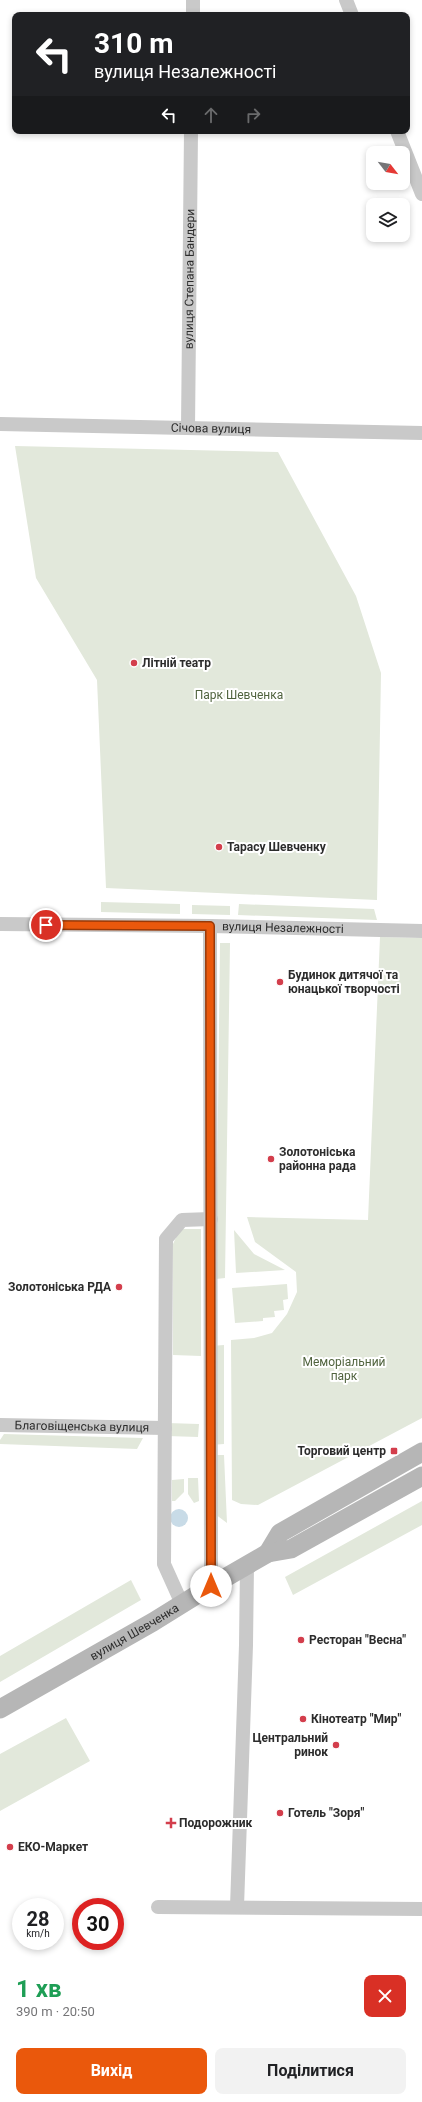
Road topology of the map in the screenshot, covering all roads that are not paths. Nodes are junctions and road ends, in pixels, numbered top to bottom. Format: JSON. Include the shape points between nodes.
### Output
{"nodes":[{"id":1,"x":193,"y":0,"type":"edge"},
{"id":2,"x":346,"y":0,"type":"edge"},
{"id":3,"x":193,"y":12,"type":"edge"},
{"id":4,"x":351,"y":12,"type":"edge"},
{"id":5,"x":191,"y":134,"type":"edge"},
{"id":6,"x":398,"y":134,"type":"edge"},
{"id":7,"x":422,"y":194,"type":"edge"},
{"id":8,"x":0,"y":424,"type":"edge"},
{"id":9,"x":188,"y":428,"type":"junction"},
{"id":10,"x":422,"y":433,"type":"edge"},
{"id":11,"x":0,"y":924,"type":"edge"},
{"id":12,"x":210,"y":926,"type":"junction"},
{"id":13,"x":422,"y":931,"type":"edge"},
{"id":14,"x":211,"y":1219,"type":"junction"},
{"id":15,"x":0,"y":1425,"type":"edge"},
{"id":16,"x":165,"y":1428,"type":"junction"},
{"id":17,"x":422,"y":1452,"type":"edge"},
{"id":18,"x":422,"y":1476,"type":"edge"},
{"id":19,"x":268,"y":1553,"type":"junction"},
{"id":20,"x":247,"y":1565,"type":"junction"},
{"id":21,"x":211,"y":1586,"type":"junction"},
{"id":22,"x":182,"y":1604,"type":"junction"},
{"id":23,"x":0,"y":1709,"type":"edge"},
{"id":24,"x":158,"y":1907,"type":"dead end"},
{"id":25,"x":237,"y":1907,"type":"junction"},
{"id":26,"x":422,"y":1909,"type":"edge"}],
"edges":[{"from":1,"to":3,"type":"street"},
{"from":2,"to":4,"type":"street"},
{"from":5,"to":9,"type":"street","name":"вулиця Степана Бандери"},
{"from":6,"to":7,"type":"street"},
{"from":8,"to":9,"type":"street","name":"Січова вулиця"},
{"from":9,"to":10,"type":"street","name":"Січова вулиця"},
{"from":11,"to":12,"type":"street","name":"вулиця Незалежності"},
{"from":12,"to":13,"type":"street","name":"вулиця Незалежності"},
{"from":12,"to":14,"type":"street"},
{"from":14,"to":16,"type":"street","via":[[182,1220],[166,1239]]},
{"from":14,"to":21,"type":"street"},
{"from":15,"to":16,"type":"street","name":"Благовіщенська вулиця"},
{"from":16,"to":22,"type":"street","via":[[164,1564]]},
{"from":17,"to":19,"type":"main road","name":"вулиця Шевченка","via":[[280,1533]]},
{"from":18,"to":19,"type":"main road","name":"вулиця Шевченка","via":[[291,1549]]},
{"from":19,"to":20,"type":"main road","name":"вулиця Шевченка"},
{"from":20,"to":21,"type":"main road","name":"вулиця Шевченка"},
{"from":20,"to":25,"type":"street","via":[[246,1668]]},
{"from":21,"to":22,"type":"main road","name":"вулиця Шевченка"},
{"from":22,"to":23,"type":"main road","name":"вулиця Шевченка"},
{"from":24,"to":25,"type":"street"},
{"from":25,"to":26,"type":"street"}]}
